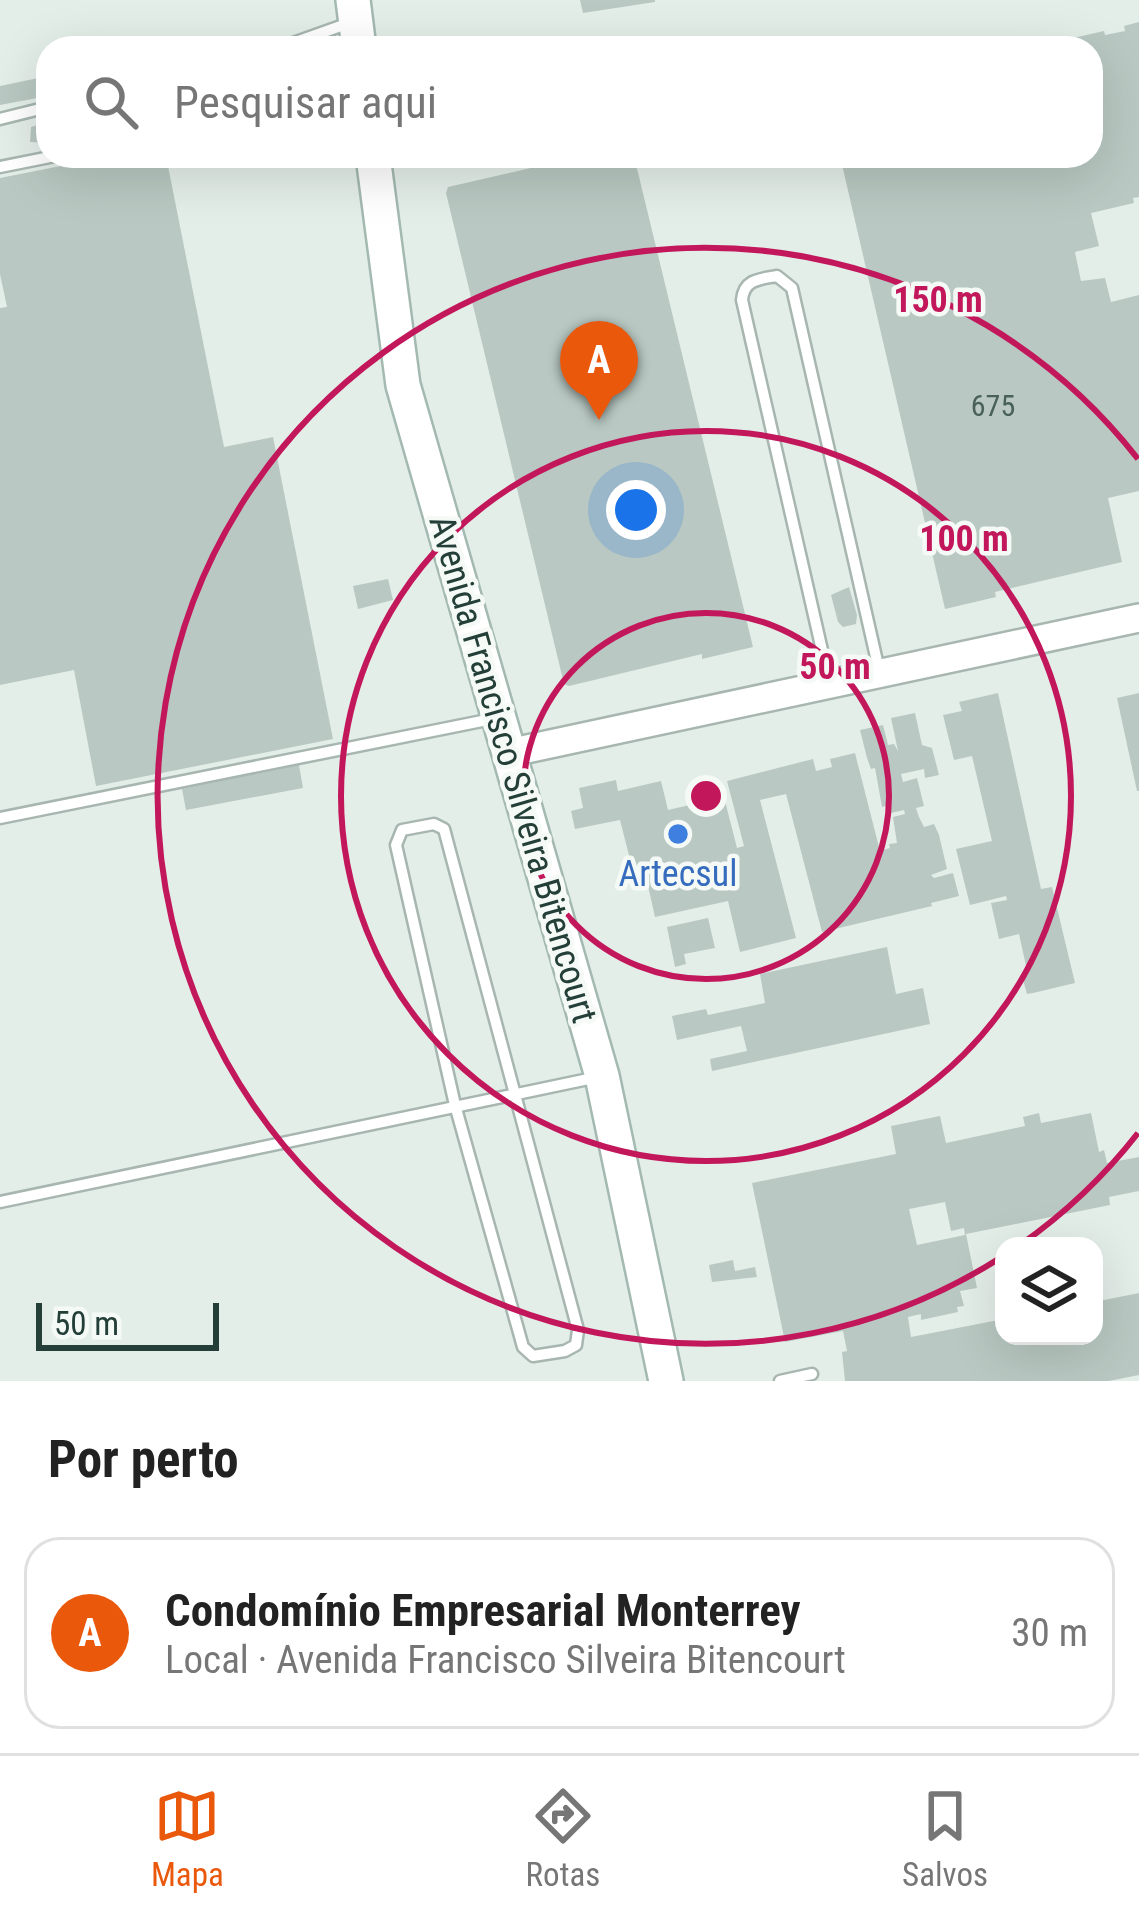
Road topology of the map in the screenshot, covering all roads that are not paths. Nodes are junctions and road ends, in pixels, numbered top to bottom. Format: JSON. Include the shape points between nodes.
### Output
{"nodes":[{"id":1,"x":356,"y":23,"type":"edge"},
{"id":2,"x":316,"y":36,"type":"edge"},
{"id":3,"x":36,"y":110,"type":"edge"},
{"id":4,"x":0,"y":119,"type":"edge"},
{"id":5,"x":0,"y":157,"type":"edge"},
{"id":6,"x":36,"y":160,"type":"edge"},
{"id":7,"x":1,"y":167,"type":"edge"},
{"id":8,"x":375,"y":168,"type":"edge"},
{"id":9,"x":1139,"y":619,"type":"edge"},
{"id":10,"x":880,"y":673,"type":"junction"},
{"id":11,"x":830,"y":685,"type":"junction"},
{"id":12,"x":498,"y":718,"type":"junction"},
{"id":13,"x":508,"y":753,"type":"junction"},
{"id":14,"x":0,"y":818,"type":"edge"},
{"id":15,"x":602,"y":1076,"type":"junction"},
{"id":16,"x":514,"y":1094,"type":"junction"},
{"id":17,"x":455,"y":1105,"type":"junction"},
{"id":18,"x":0,"y":1202,"type":"edge"},
{"id":19,"x":812,"y":1374,"type":"dead end"},
{"id":20,"x":666,"y":1381,"type":"edge"},
{"id":21,"x":780,"y":1381,"type":"edge"}],
"edges":[{"from":1,"to":2,"type":"lane"},
{"from":3,"to":4,"type":"lane"},
{"from":5,"to":7,"type":"lane"},
{"from":6,"to":7,"type":"lane"},
{"from":8,"to":12,"type":"main road","name":"Avenida Francisco Silveira Bitencourt","via":[[403,385]]},
{"from":9,"to":10,"type":"street"},
{"from":10,"to":11,"type":"street"},
{"from":10,"to":11,"type":"lane","via":[[792,288],[777,276],[752,281],[742,300]]},
{"from":11,"to":13,"type":"street"},
{"from":12,"to":13,"type":"main road","name":"Avenida Francisco Silveira Bitencourt"},
{"from":12,"to":14,"type":"lane"},
{"from":13,"to":15,"type":"main road","name":"Avenida Francisco Silveira Bitencourt"},
{"from":15,"to":16,"type":"lane"},
{"from":15,"to":20,"type":"main road","name":"Avenida Francisco Silveira Bitencourt"},
{"from":16,"to":17,"type":"lane"},
{"from":16,"to":17,"type":"lane","via":[[578,1330],[565,1352],[533,1356],[524,1346]]},
{"from":16,"to":17,"type":"lane","via":[[444,830],[434,824],[402,830],[397,845]]},
{"from":17,"to":18,"type":"lane"},
{"from":19,"to":21,"type":"lane"}]}
